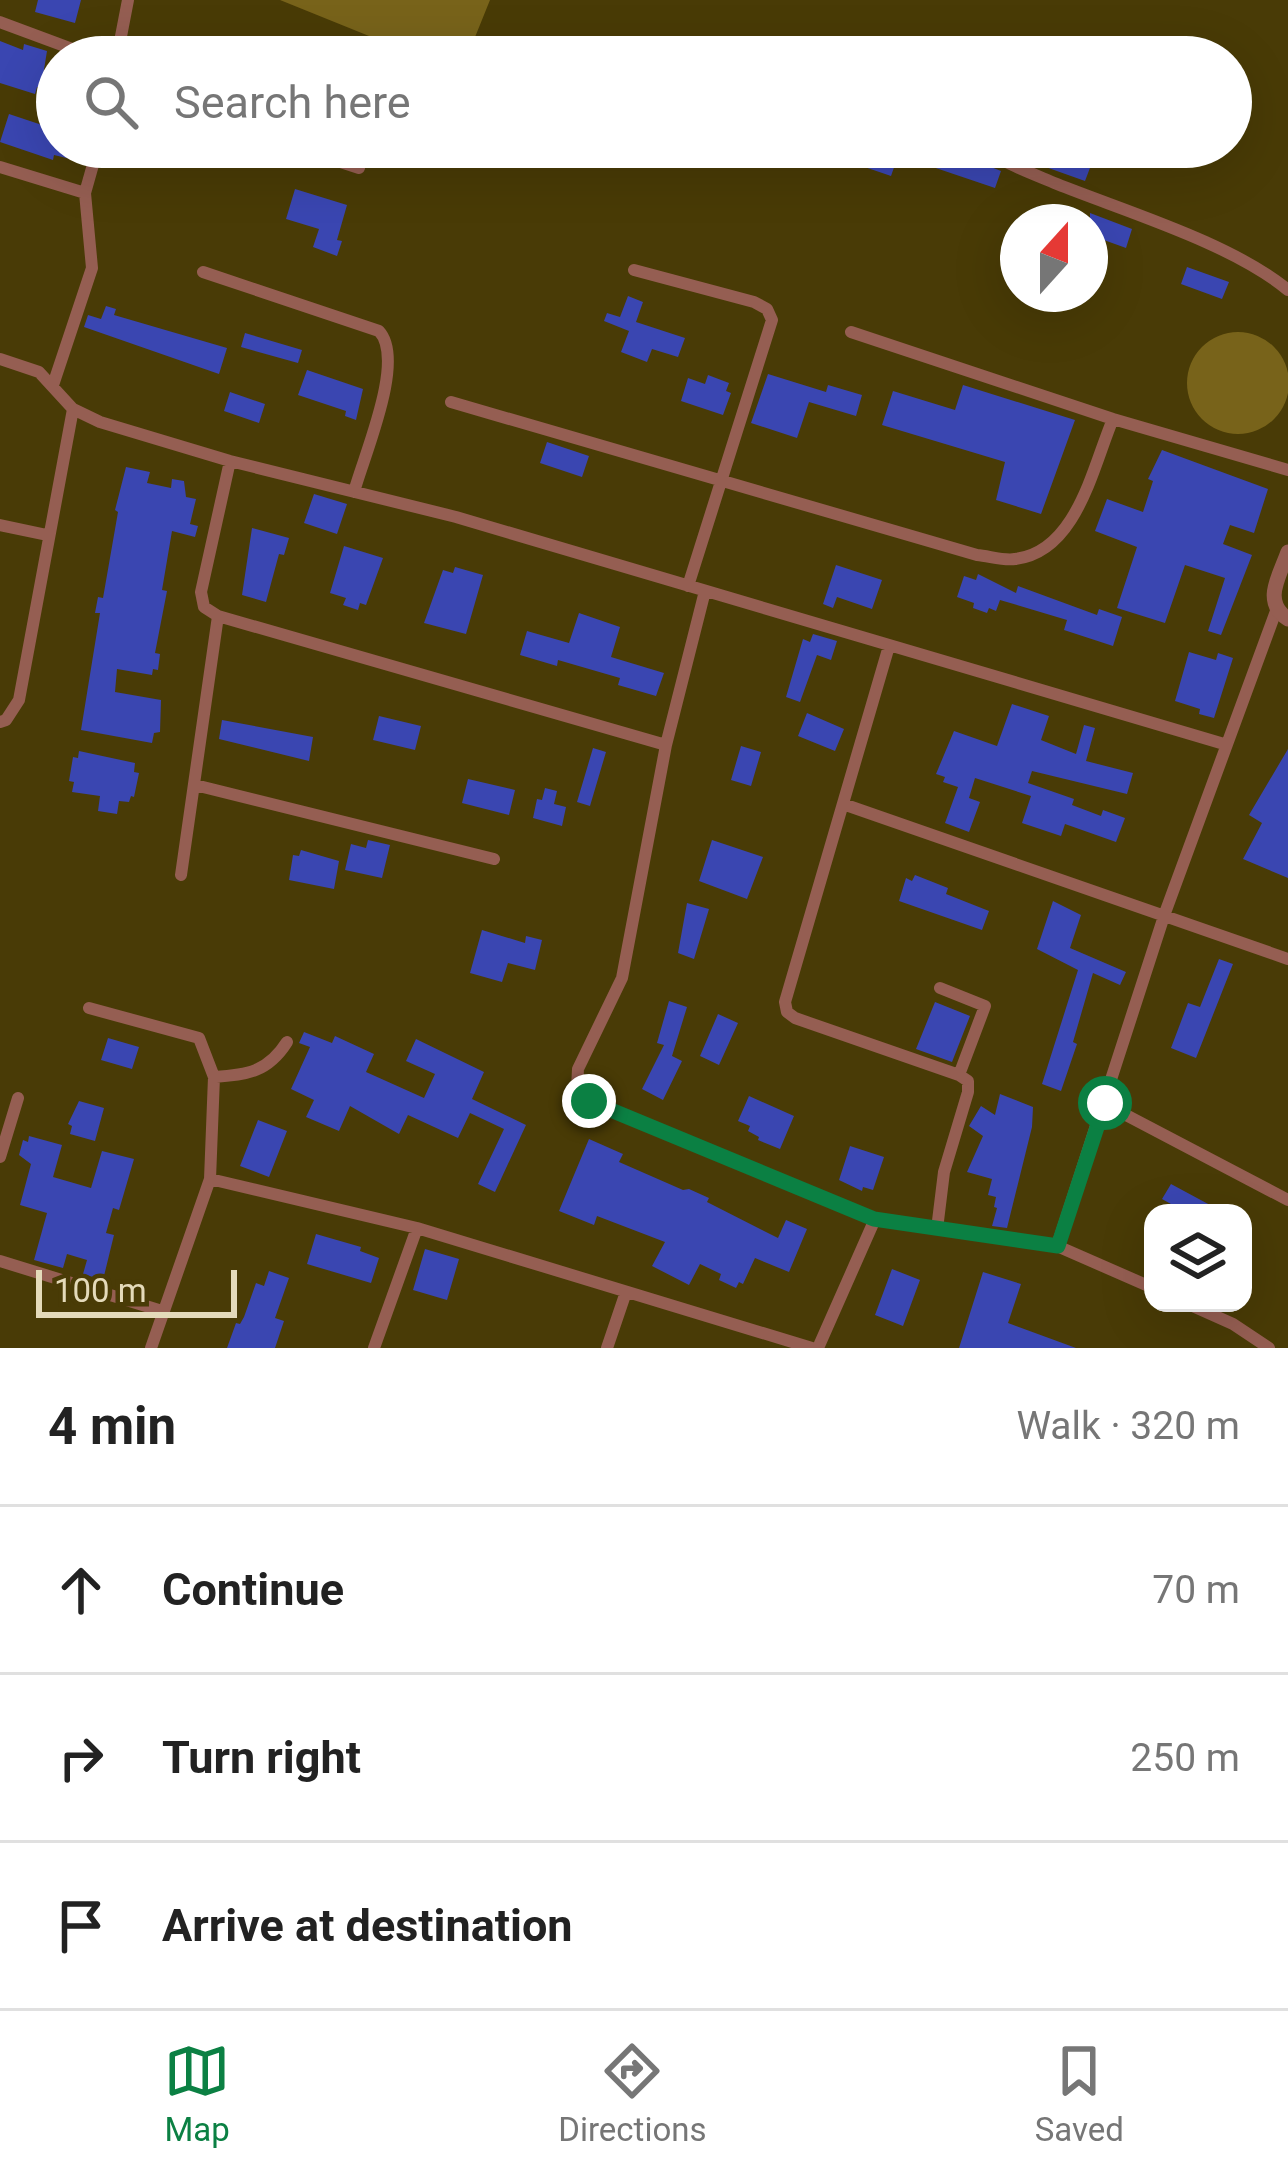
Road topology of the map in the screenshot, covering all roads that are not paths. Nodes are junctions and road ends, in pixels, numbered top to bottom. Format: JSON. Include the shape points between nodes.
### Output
{"nodes":[{"id":1,"x":128,"y":0,"type":"edge"},
{"id":2,"x":0,"y":22,"type":"edge"},
{"id":3,"x":38,"y":36,"type":"edge"},
{"id":4,"x":121,"y":36,"type":"edge"},
{"id":5,"x":0,"y":167,"type":"edge"},
{"id":6,"x":92,"y":168,"type":"edge"},
{"id":7,"x":1018,"y":168,"type":"edge"},
{"id":8,"x":85,"y":193,"type":"junction"},
{"id":9,"x":634,"y":270,"type":"dead end"},
{"id":10,"x":203,"y":272,"type":"dead end"},
{"id":11,"x":1288,"y":290,"type":"edge"},
{"id":12,"x":851,"y":332,"type":"dead end"},
{"id":13,"x":0,"y":359,"type":"edge"},
{"id":14,"x":53,"y":385,"type":"junction"},
{"id":15,"x":451,"y":402,"type":"dead end"},
{"id":16,"x":73,"y":409,"type":"junction"},
{"id":17,"x":1113,"y":419,"type":"junction"},
{"id":18,"x":230,"y":461,"type":"junction"},
{"id":19,"x":1288,"y":470,"type":"edge"},
{"id":20,"x":718,"y":482,"type":"junction"},
{"id":21,"x":353,"y":492,"type":"junction"},
{"id":22,"x":0,"y":525,"type":"edge"},
{"id":23,"x":47,"y":535,"type":"junction"},
{"id":24,"x":1288,"y":552,"type":"edge"},
{"id":25,"x":688,"y":586,"type":"junction"},
{"id":26,"x":705,"y":591,"type":"junction"},
{"id":27,"x":1282,"y":615,"type":"edge"},
{"id":28,"x":218,"y":616,"type":"junction"},
{"id":29,"x":889,"y":646,"type":"junction"},
{"id":30,"x":0,"y":722,"type":"edge"},
{"id":31,"x":1225,"y":744,"type":"junction"},
{"id":32,"x":666,"y":745,"type":"junction"},
{"id":33,"x":195,"y":785,"type":"junction"},
{"id":34,"x":843,"y":804,"type":"junction"},
{"id":35,"x":494,"y":860,"type":"dead end"},
{"id":36,"x":181,"y":875,"type":"dead end"},
{"id":37,"x":1165,"y":914,"type":"junction"},
{"id":38,"x":1288,"y":959,"type":"edge"},
{"id":39,"x":940,"y":988,"type":"dead end"},
{"id":40,"x":89,"y":1007,"type":"dead end"},
{"id":41,"x":287,"y":1042,"type":"dead end"},
{"id":42,"x":959,"y":1075,"type":"junction"},
{"id":43,"x":214,"y":1077,"type":"junction"},
{"id":44,"x":19,"y":1098,"type":"dead end"},
{"id":45,"x":1105,"y":1103,"type":"junction"},
{"id":46,"x":0,"y":1157,"type":"edge"},
{"id":47,"x":210,"y":1179,"type":"junction"},
{"id":48,"x":1288,"y":1200,"type":"edge"},
{"id":49,"x":874,"y":1219,"type":"junction"},
{"id":50,"x":417,"y":1228,"type":"junction"},
{"id":51,"x":937,"y":1229,"type":"junction"},
{"id":52,"x":1058,"y":1246,"type":"junction"},
{"id":53,"x":0,"y":1261,"type":"edge"},
{"id":54,"x":1144,"y":1284,"type":"edge"},
{"id":55,"x":626,"y":1292,"type":"junction"},
{"id":56,"x":162,"y":1311,"type":"junction"},
{"id":57,"x":1206,"y":1312,"type":"edge"},
{"id":58,"x":151,"y":1348,"type":"edge"},
{"id":59,"x":374,"y":1348,"type":"edge"},
{"id":60,"x":607,"y":1348,"type":"edge"},
{"id":61,"x":815,"y":1348,"type":"edge"},
{"id":62,"x":1270,"y":1348,"type":"edge"}],
"edges":[{"from":1,"to":4,"type":"street"},
{"from":2,"to":3,"type":"street"},
{"from":5,"to":8,"type":"street"},
{"from":6,"to":8,"type":"street"},
{"from":7,"to":11,"type":"street","via":[[1219,250]]},
{"from":8,"to":14,"type":"street","via":[[92,268]]},
{"from":9,"to":20,"type":"street","via":[[754,302],[772,320]]},
{"from":10,"to":21,"type":"street","via":[[386,339],[391,364]]},
{"from":12,"to":17,"type":"street"},
{"from":13,"to":14,"type":"street"},
{"from":14,"to":16,"type":"street"},
{"from":15,"to":20,"type":"street"},
{"from":16,"to":18,"type":"street"},
{"from":16,"to":23,"type":"street"},
{"from":17,"to":19,"type":"street"},
{"from":17,"to":20,"type":"street","via":[[1069,524],[1049,545],[1016,560]]},
{"from":18,"to":21,"type":"street"},
{"from":18,"to":28,"type":"street","via":[[201,592],[204,607]]},
{"from":20,"to":25,"type":"street"},
{"from":21,"to":25,"type":"street"},
{"from":22,"to":23,"type":"street"},
{"from":23,"to":30,"type":"street","via":[[19,700]]},
{"from":24,"to":27,"type":"street","via":[[1273,592]]},
{"from":25,"to":26,"type":"street"},
{"from":26,"to":29,"type":"street"},
{"from":26,"to":32,"type":"street"},
{"from":27,"to":31,"type":"street"},
{"from":28,"to":32,"type":"street"},
{"from":28,"to":33,"type":"street"},
{"from":29,"to":31,"type":"street"},
{"from":29,"to":34,"type":"street"},
{"from":31,"to":37,"type":"street"},
{"from":32,"to":49,"type":"street","via":[[622,978],[578,1069],[577,1088],[589,1101]]},
{"from":33,"to":35,"type":"street"},
{"from":33,"to":36,"type":"street"},
{"from":34,"to":37,"type":"street"},
{"from":34,"to":42,"type":"street","via":[[787,1012]]},
{"from":37,"to":38,"type":"street"},
{"from":37,"to":45,"type":"street"},
{"from":39,"to":42,"type":"street","via":[[985,1006]]},
{"from":40,"to":43,"type":"street","via":[[199,1039]]},
{"from":41,"to":43,"type":"street","via":[[257,1072]]},
{"from":42,"to":51,"type":"street","via":[[968,1092]]},
{"from":43,"to":47,"type":"street"},
{"from":44,"to":46,"type":"street"},
{"from":45,"to":48,"type":"street"},
{"from":45,"to":52,"type":"street"},
{"from":47,"to":50,"type":"street"},
{"from":47,"to":56,"type":"street"},
{"from":49,"to":51,"type":"street"},
{"from":49,"to":61,"type":"street"},
{"from":50,"to":55,"type":"street"},
{"from":50,"to":59,"type":"street"},
{"from":51,"to":52,"type":"street"},
{"from":52,"to":54,"type":"street"},
{"from":53,"to":56,"type":"street"},
{"from":55,"to":60,"type":"street"},
{"from":55,"to":61,"type":"street"},
{"from":56,"to":58,"type":"street"},
{"from":57,"to":62,"type":"street"}]}
